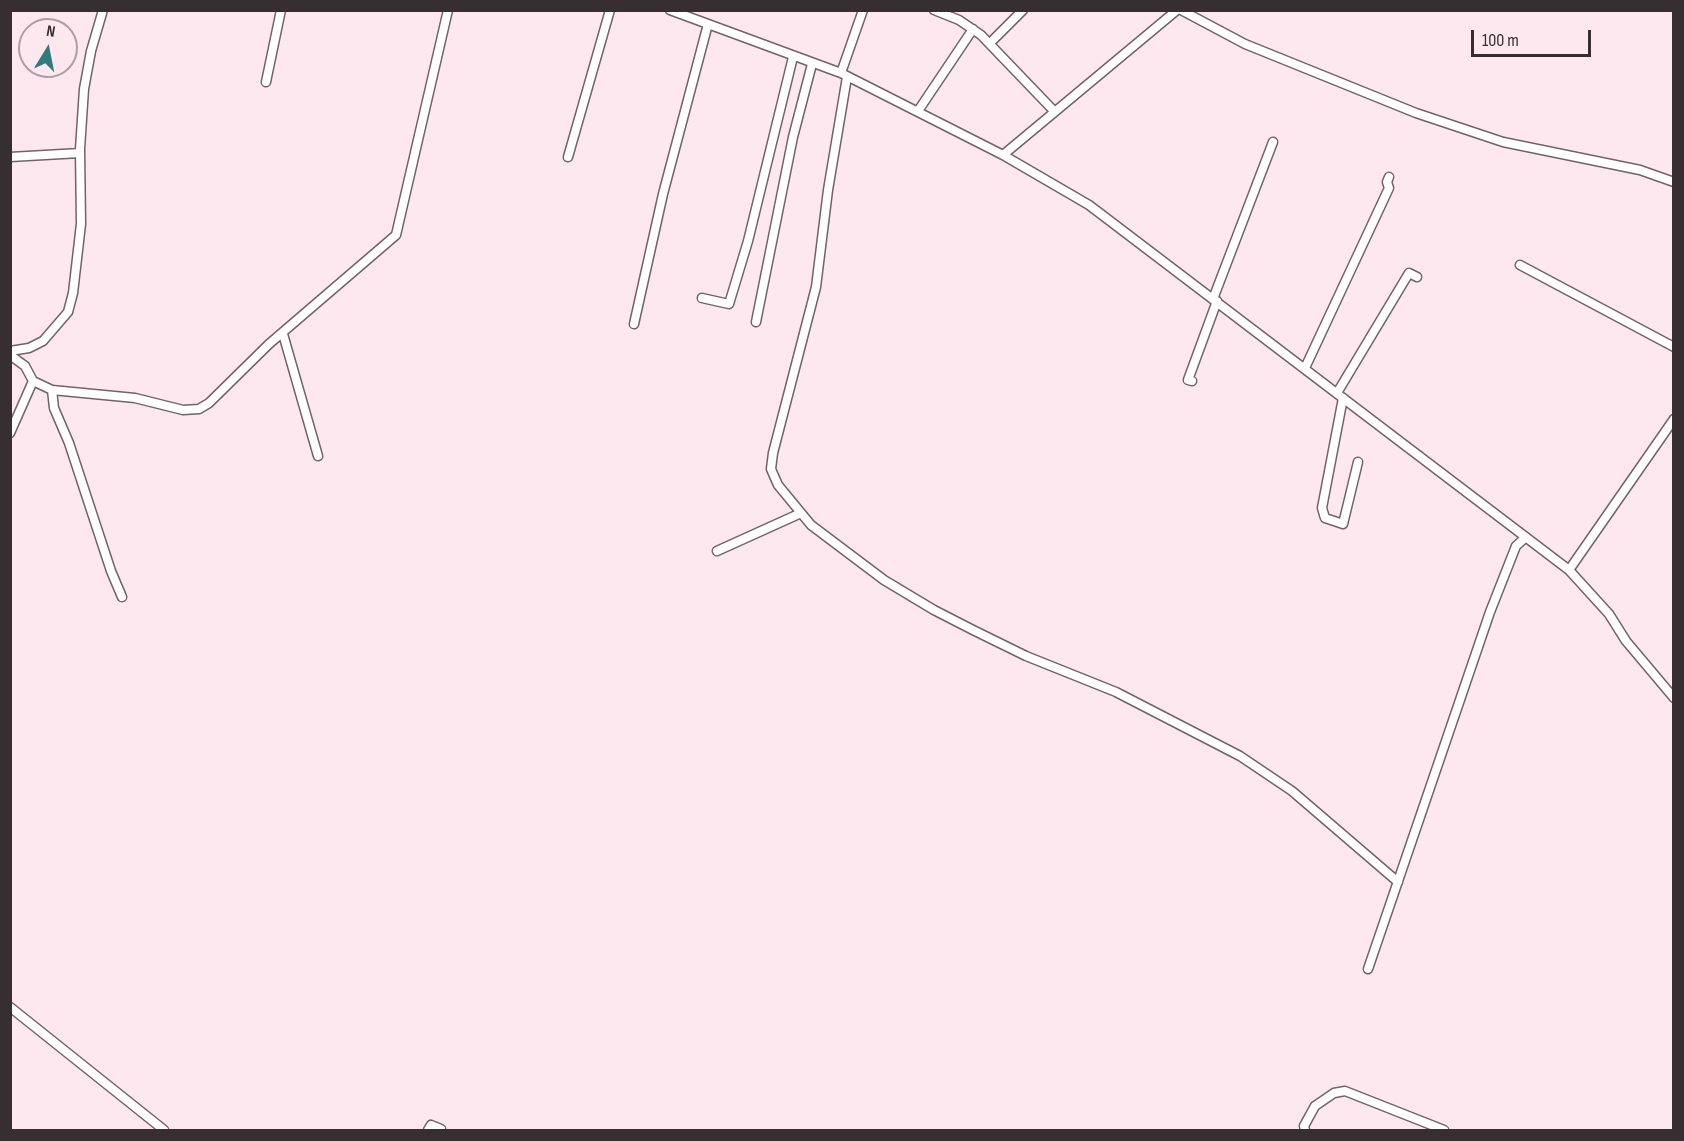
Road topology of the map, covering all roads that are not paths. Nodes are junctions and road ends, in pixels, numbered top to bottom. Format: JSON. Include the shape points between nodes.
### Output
{"nodes":[{"id":1,"x":103,"y":10,"type":"edge"},
{"id":2,"x":281,"y":10,"type":"edge"},
{"id":3,"x":448,"y":10,"type":"edge"},
{"id":4,"x":610,"y":10,"type":"edge"},
{"id":5,"x":670,"y":10,"type":"edge"},
{"id":6,"x":864,"y":10,"type":"edge"},
{"id":7,"x":934,"y":10,"type":"edge"},
{"id":8,"x":1023,"y":10,"type":"edge"},
{"id":9,"x":1179,"y":10,"type":"edge"},
{"id":10,"x":1166,"y":13,"type":"edge"},
{"id":11,"x":708,"y":24,"type":"junction"},
{"id":12,"x":973,"y":29,"type":"junction"},
{"id":13,"x":990,"y":43,"type":"junction"},
{"id":14,"x":794,"y":57,"type":"junction"},
{"id":15,"x":812,"y":64,"type":"junction"},
{"id":16,"x":844,"y":75,"type":"junction"},
{"id":17,"x":266,"y":82,"type":"dead end"},
{"id":18,"x":918,"y":111,"type":"junction"},
{"id":19,"x":1054,"y":111,"type":"junction"},
{"id":20,"x":1273,"y":142,"type":"dead end"},
{"id":21,"x":80,"y":153,"type":"junction"},
{"id":22,"x":1003,"y":155,"type":"junction"},
{"id":23,"x":10,"y":157,"type":"edge"},
{"id":24,"x":568,"y":157,"type":"dead end"},
{"id":25,"x":1389,"y":177,"type":"dead end"},
{"id":26,"x":1674,"y":182,"type":"edge"},
{"id":27,"x":1520,"y":265,"type":"dead end"},
{"id":28,"x":1417,"y":277,"type":"dead end"},
{"id":29,"x":702,"y":298,"type":"dead end"},
{"id":30,"x":1215,"y":300,"type":"junction"},
{"id":31,"x":756,"y":322,"type":"dead end"},
{"id":32,"x":634,"y":324,"type":"dead end"},
{"id":33,"x":283,"y":334,"type":"junction"},
{"id":34,"x":1674,"y":347,"type":"edge"},
{"id":35,"x":10,"y":353,"type":"edge"},
{"id":36,"x":1305,"y":368,"type":"junction"},
{"id":37,"x":33,"y":381,"type":"junction"},
{"id":38,"x":1192,"y":381,"type":"dead end"},
{"id":39,"x":52,"y":390,"type":"junction"},
{"id":40,"x":1340,"y":396,"type":"junction"},
{"id":41,"x":1674,"y":419,"type":"edge"},
{"id":42,"x":10,"y":433,"type":"edge"},
{"id":43,"x":318,"y":456,"type":"dead end"},
{"id":44,"x":1359,"y":462,"type":"dead end"},
{"id":45,"x":801,"y":513,"type":"junction"},
{"id":46,"x":1526,"y":537,"type":"junction"},
{"id":47,"x":717,"y":551,"type":"dead end"},
{"id":48,"x":1569,"y":570,"type":"junction"},
{"id":49,"x":122,"y":597,"type":"dead end"},
{"id":50,"x":1674,"y":698,"type":"edge"},
{"id":51,"x":1398,"y":882,"type":"junction"},
{"id":52,"x":1368,"y":969,"type":"dead end"},
{"id":53,"x":10,"y":1007,"type":"edge"},
{"id":54,"x":441,"y":1129,"type":"edge"},
{"id":55,"x":164,"y":1131,"type":"edge"},
{"id":56,"x":428,"y":1131,"type":"edge"},
{"id":57,"x":1305,"y":1131,"type":"edge"},
{"id":58,"x":1444,"y":1131,"type":"edge"}],
"edges":[{"from":1,"to":21,"type":"street","via":[[84,89]]},
{"from":2,"to":17,"type":"street"},
{"from":3,"to":33,"type":"street","via":[[396,235]]},
{"from":4,"to":24,"type":"street"},
{"from":5,"to":11,"type":"street"},
{"from":6,"to":16,"type":"street"},
{"from":7,"to":12,"type":"street"},
{"from":8,"to":13,"type":"street"},
{"from":9,"to":10,"type":"street"},
{"from":9,"to":26,"type":"street","via":[[1245,44],[1416,113],[1503,141],[1640,170]]},
{"from":10,"to":19,"type":"street"},
{"from":11,"to":14,"type":"street"},
{"from":11,"to":32,"type":"street"},
{"from":12,"to":13,"type":"street"},
{"from":12,"to":18,"type":"street"},
{"from":13,"to":19,"type":"street"},
{"from":14,"to":15,"type":"street"},
{"from":14,"to":29,"type":"street","via":[[729,304]]},
{"from":15,"to":16,"type":"street"},
{"from":15,"to":31,"type":"street","via":[[793,136]]},
{"from":16,"to":18,"type":"street"},
{"from":16,"to":45,"type":"street","via":[[816,287],[771,468],[778,485]]},
{"from":18,"to":22,"type":"street"},
{"from":19,"to":22,"type":"street"},
{"from":20,"to":30,"type":"street"},
{"from":21,"to":23,"type":"street"},
{"from":21,"to":35,"type":"street","via":[[81,224],[74,293],[68,312],[43,341]]},
{"from":22,"to":30,"type":"street","via":[[1089,205]]},
{"from":25,"to":36,"type":"street","via":[[1389,188]]},
{"from":27,"to":34,"type":"street"},
{"from":28,"to":40,"type":"street","via":[[1409,273]]},
{"from":30,"to":36,"type":"street"},
{"from":30,"to":38,"type":"street","via":[[1188,380]]},
{"from":33,"to":39,"type":"street","via":[[199,409],[183,410],[135,398]]},
{"from":33,"to":43,"type":"street"},
{"from":35,"to":37,"type":"street","via":[[25,366]]},
{"from":36,"to":40,"type":"street"},
{"from":37,"to":39,"type":"street"},
{"from":37,"to":42,"type":"street"},
{"from":39,"to":49,"type":"street","via":[[54,408]]},
{"from":40,"to":44,"type":"street","via":[[1322,508],[1325,518],[1344,524]]},
{"from":40,"to":46,"type":"street"},
{"from":41,"to":48,"type":"street"},
{"from":45,"to":47,"type":"street"},
{"from":45,"to":51,"type":"street","via":[[844,552],[934,610],[1026,656],[1126,697],[1240,756],[1292,791]]},
{"from":46,"to":48,"type":"street"},
{"from":46,"to":51,"type":"street","via":[[1516,546],[1490,612]]},
{"from":48,"to":50,"type":"street","via":[[1609,614],[1626,641]]},
{"from":51,"to":52,"type":"street"},
{"from":53,"to":55,"type":"street"},
{"from":54,"to":56,"type":"street","via":[[431,1125]]},
{"from":57,"to":58,"type":"street","via":[[1315,1106],[1334,1093],[1346,1091]]}]}
